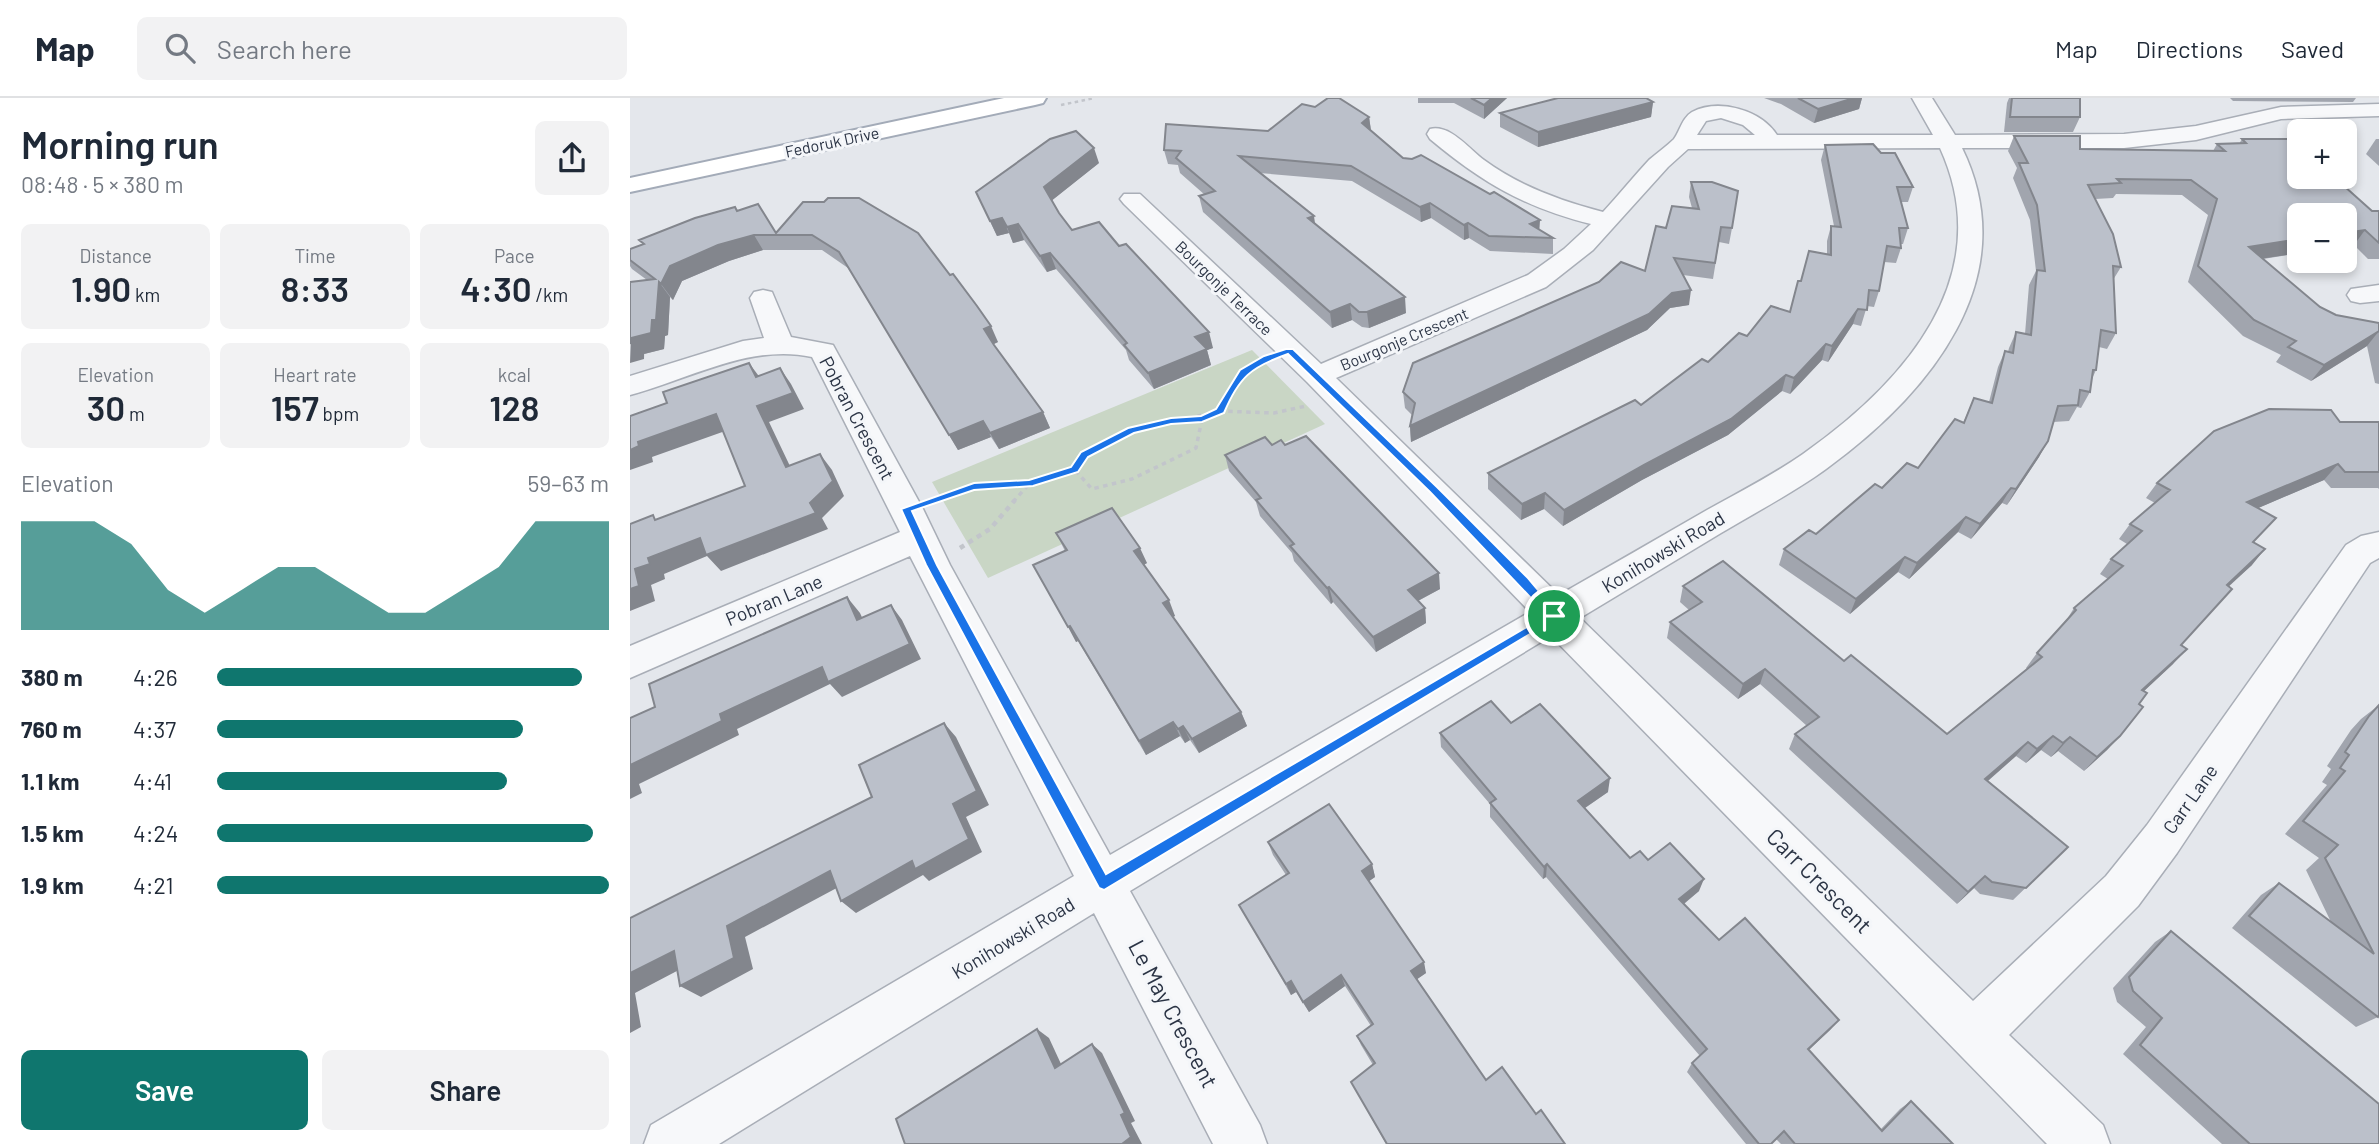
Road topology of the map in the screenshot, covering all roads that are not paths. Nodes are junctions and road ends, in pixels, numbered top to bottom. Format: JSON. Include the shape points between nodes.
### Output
{"nodes":[{"id":1,"x":955,"y":98,"type":"edge"},
{"id":2,"x":1035,"y":98,"type":"edge"},
{"id":3,"x":1922,"y":98,"type":"edge"},
{"id":4,"x":2379,"y":110,"type":"edge"},
{"id":5,"x":2141,"y":117,"type":"dead end"},
{"id":6,"x":1438,"y":134,"type":"dead end"},
{"id":7,"x":2174,"y":137,"type":"junction"},
{"id":8,"x":1946,"y":141,"type":"junction"},
{"id":9,"x":630,"y":167,"type":"edge"},
{"id":10,"x":630,"y":186,"type":"edge"},
{"id":11,"x":1132,"y":199,"type":"dead end"},
{"id":12,"x":1608,"y":220,"type":"junction"},
{"id":13,"x":763,"y":298,"type":"dead end"},
{"id":14,"x":780,"y":345,"type":"junction"},
{"id":15,"x":1325,"y":385,"type":"junction"},
{"id":16,"x":630,"y":386,"type":"edge"},
{"id":17,"x":919,"y":537,"type":"junction"},
{"id":18,"x":2379,"y":545,"type":"edge"},
{"id":19,"x":1554,"y":616,"type":"junction"},
{"id":20,"x":630,"y":663,"type":"edge"},
{"id":21,"x":1104,"y":883,"type":"junction"},
{"id":22,"x":1974,"y":1034,"type":"junction"},
{"id":23,"x":670,"y":1144,"type":"edge"},
{"id":24,"x":1241,"y":1144,"type":"edge"},
{"id":25,"x":2084,"y":1144,"type":"edge"}],
"edges":[{"from":1,"to":9,"type":"main road","name":"Fedoruk Drive"},
{"from":2,"to":10,"type":"main road","name":"Fedoruk Drive"},
{"from":3,"to":8,"type":"street","name":"Konihowski Road"},
{"from":4,"to":7,"type":"street","via":[[2281,113]]},
{"from":5,"to":7,"type":"street"},
{"from":6,"to":12,"type":"street","via":[[1507,185]]},
{"from":7,"to":8,"type":"street"},
{"from":8,"to":12,"type":"street","name":"Bourgonje Crescent","via":[[1683,142]]},
{"from":8,"to":19,"type":"street","name":"Konihowski Road","via":[[1969,199],[1970,247],[1958,299],[1928,355],[1882,406],[1813,463]]},
{"from":11,"to":15,"type":"street","name":"Bourgonje Terrace"},
{"from":12,"to":15,"type":"street","name":"Bourgonje Crescent","via":[[1575,255],[1537,281]]},
{"from":13,"to":14,"type":"street"},
{"from":14,"to":16,"type":"street","name":"Pobran Crescent","via":[[753,347]]},
{"from":14,"to":17,"type":"street","name":"Pobran Crescent","via":[[823,351]]},
{"from":15,"to":19,"type":"street","name":"Bourgonje Crescent","via":[[1434,489]]},
{"from":17,"to":20,"type":"street","name":"Pobran Lane"},
{"from":17,"to":21,"type":"street","name":"Pobran Crescent"},
{"from":18,"to":22,"type":"street","name":"Carr Lane","via":[[2358,554],[2122,891]]},
{"from":19,"to":21,"type":"street","name":"Konihowski Road"},
{"from":19,"to":22,"type":"street","name":"Carr Crescent"},
{"from":21,"to":23,"type":"street","name":"Konihowski Road"},
{"from":21,"to":24,"type":"street","name":"Le May Crescent"},
{"from":22,"to":25,"type":"street","name":"Carr Crescent"}]}
